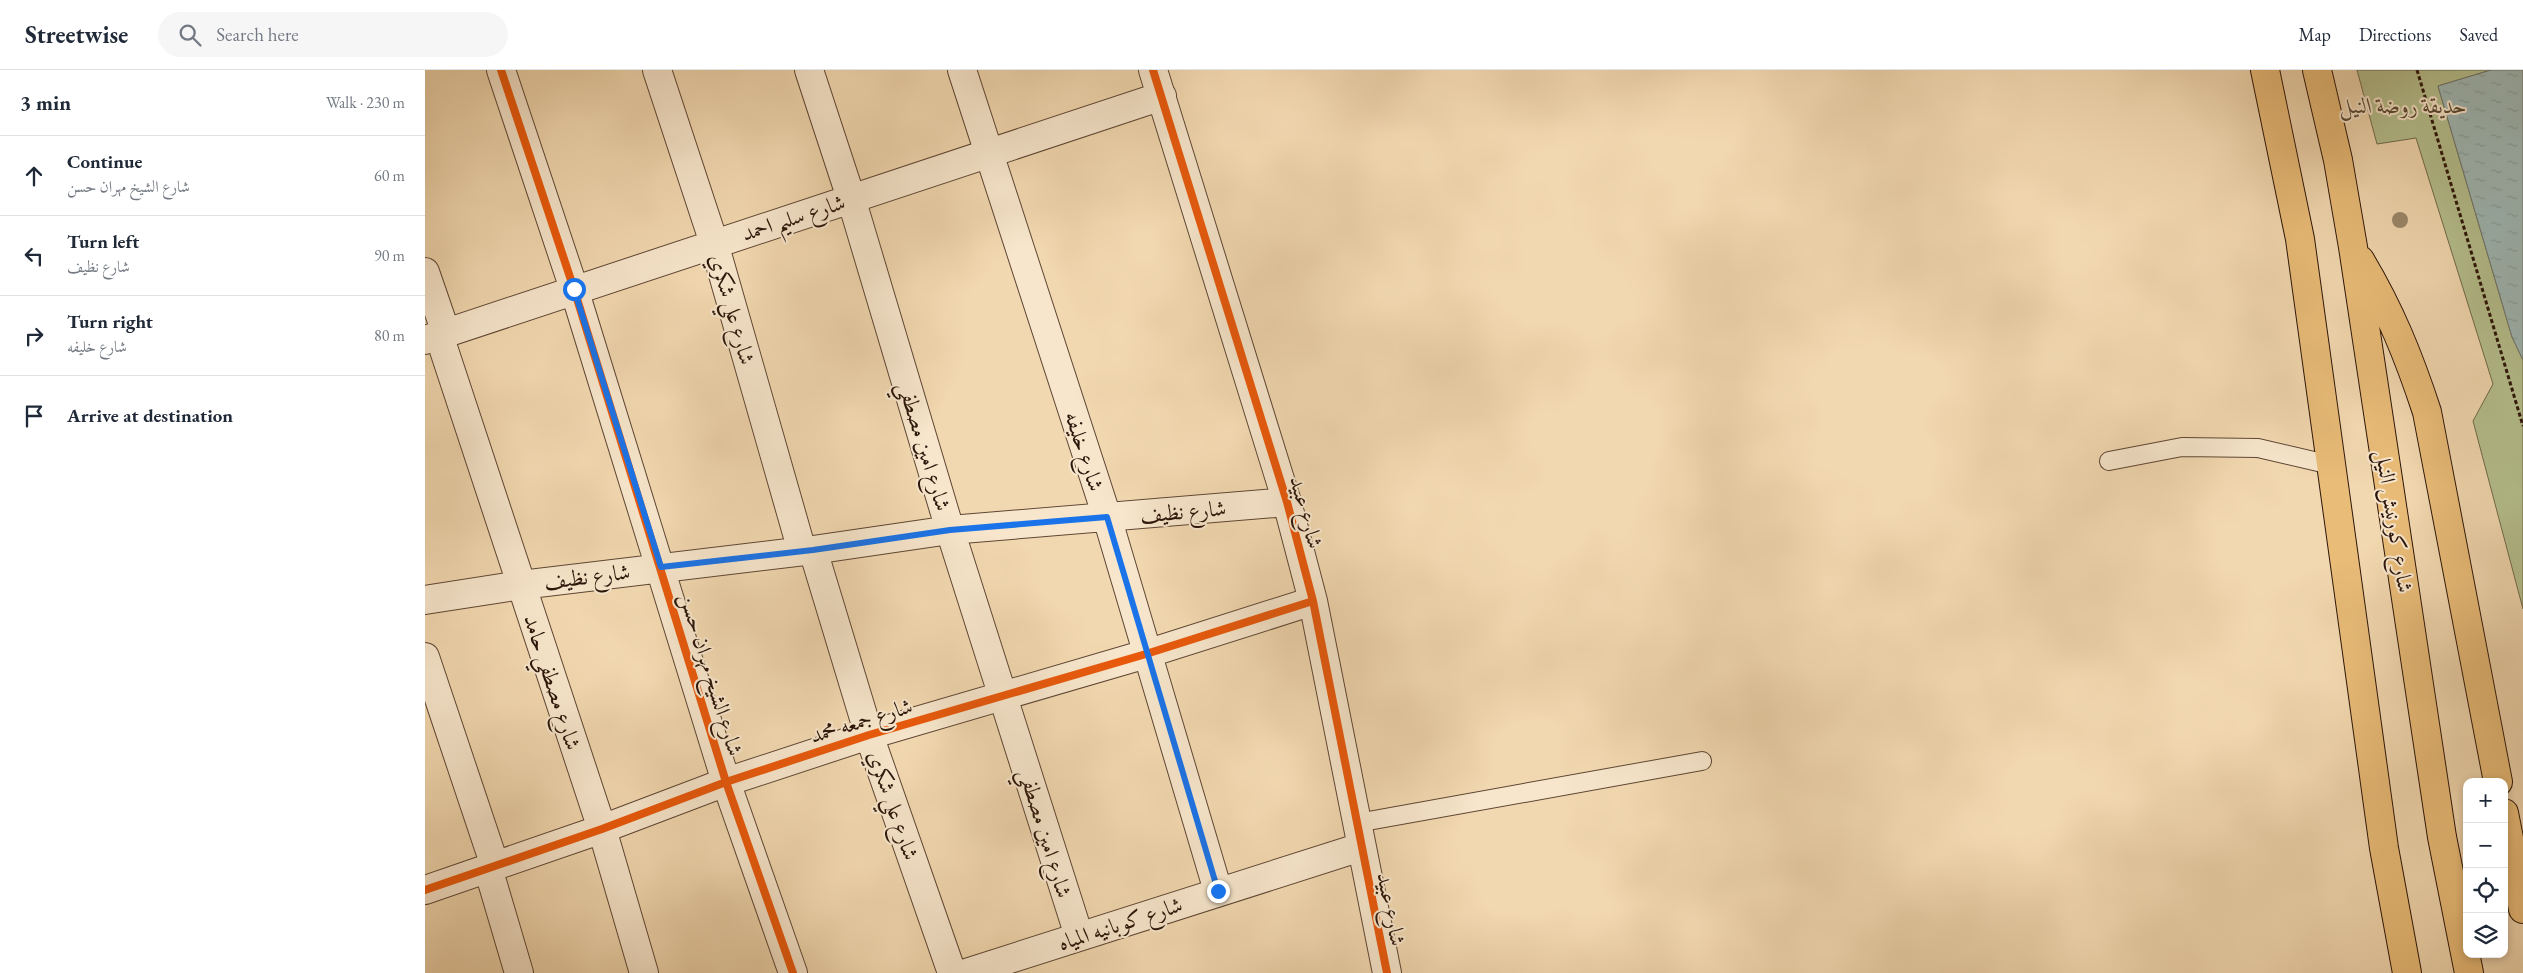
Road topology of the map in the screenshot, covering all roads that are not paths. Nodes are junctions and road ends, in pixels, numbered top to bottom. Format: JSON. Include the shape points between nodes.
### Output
{"nodes":[{"id":1,"x":501,"y":70,"type":"edge"},
{"id":2,"x":657,"y":70,"type":"edge"},
{"id":3,"x":809,"y":70,"type":"edge"},
{"id":4,"x":962,"y":70,"type":"edge"},
{"id":5,"x":1153,"y":70,"type":"edge"},
{"id":6,"x":2265,"y":70,"type":"edge"},
{"id":7,"x":2317,"y":70,"type":"edge"},
{"id":8,"x":1162,"y":96,"type":"junction"},
{"id":9,"x":989,"y":153,"type":"junction"},
{"id":10,"x":851,"y":198,"type":"junction"},
{"id":11,"x":714,"y":243,"type":"junction"},
{"id":12,"x":2353,"y":247,"type":"junction"},
{"id":13,"x":425,"y":272,"type":"edge"},
{"id":14,"x":574,"y":289,"type":"junction"},
{"id":15,"x":437,"y":336,"type":"edge"},
{"id":16,"x":2109,"y":461,"type":"dead end"},
{"id":17,"x":2331,"y":465,"type":"junction"},
{"id":18,"x":1287,"y":502,"type":"junction"},
{"id":19,"x":1107,"y":517,"type":"junction"},
{"id":20,"x":950,"y":530,"type":"junction"},
{"id":21,"x":807,"y":550,"type":"junction"},
{"id":22,"x":661,"y":567,"type":"junction"},
{"id":23,"x":521,"y":585,"type":"junction"},
{"id":24,"x":425,"y":600,"type":"edge"},
{"id":25,"x":1313,"y":601,"type":"junction"},
{"id":26,"x":1146,"y":654,"type":"junction"},
{"id":27,"x":425,"y":657,"type":"edge"},
{"id":28,"x":1003,"y":696,"type":"junction"},
{"id":29,"x":869,"y":735,"type":"junction"},
{"id":30,"x":1702,"y":761,"type":"dead end"},
{"id":31,"x":2497,"y":778,"type":"edge"},
{"id":32,"x":726,"y":782,"type":"junction"},
{"id":33,"x":2506,"y":823,"type":"edge"},
{"id":34,"x":602,"y":829,"type":"junction"},
{"id":35,"x":1359,"y":835,"type":"junction"},
{"id":36,"x":491,"y":867,"type":"junction"},
{"id":37,"x":425,"y":890,"type":"edge"},
{"id":38,"x":1218,"y":891,"type":"junction"},
{"id":39,"x":2523,"y":909,"type":"edge"},
{"id":40,"x":1079,"y":936,"type":"junction"},
{"id":41,"x":519,"y":973,"type":"edge"},
{"id":42,"x":644,"y":973,"type":"edge"},
{"id":43,"x":793,"y":973,"type":"edge"},
{"id":44,"x":952,"y":973,"type":"edge"},
{"id":45,"x":966,"y":973,"type":"edge"},
{"id":46,"x":1387,"y":973,"type":"edge"},
{"id":47,"x":2407,"y":973,"type":"edge"},
{"id":48,"x":2469,"y":973,"type":"edge"}],
"edges":[{"from":1,"to":14,"type":"street","name":"شارع الشيخ مهران حسن"},
{"from":2,"to":11,"type":"street","name":"شارع علي شكري"},
{"from":3,"to":10,"type":"street","name":"شارع امين مصطفي"},
{"from":4,"to":9,"type":"street","name":"شارع خليفه"},
{"from":5,"to":8,"type":"street","name":"شارع عبيد"},
{"from":6,"to":17,"type":"highway","via":[[2300,239]]},
{"from":7,"to":12,"type":"highway","name":"شارع كورنيش النيل","via":[[2338,160]]},
{"from":8,"to":9,"type":"street","name":"شارع سليم احمد"},
{"from":8,"to":18,"type":"street","name":"شارع عبيد"},
{"from":9,"to":10,"type":"street","name":"شارع سليم احمد"},
{"from":9,"to":19,"type":"street","name":"شارع خليفه"},
{"from":10,"to":11,"type":"street","name":"شارع سليم احمد"},
{"from":10,"to":20,"type":"street","name":"شارع امين مصطفي"},
{"from":11,"to":14,"type":"street","name":"شارع سليم احمد"},
{"from":11,"to":21,"type":"street","name":"شارع علي شكري"},
{"from":12,"to":31,"type":"highway","via":[[2384,299],[2409,354],[2427,412]]},
{"from":12,"to":48,"type":"highway","name":"شارع كورنيش النيل","via":[[2442,837]]},
{"from":13,"to":15,"type":"street","name":"شارع مصطفي حامد"},
{"from":14,"to":15,"type":"street","name":"شارع سليم احمد"},
{"from":14,"to":22,"type":"street","name":"شارع الشيخ مهران حسن"},
{"from":15,"to":23,"type":"street","name":"شارع مصطفي حامد"},
{"from":16,"to":17,"type":"lane","via":[[2182,447],[2258,448]]},
{"from":17,"to":47,"type":"highway","via":[[2384,848]]},
{"from":18,"to":19,"type":"street","name":"شارع نظيف"},
{"from":18,"to":25,"type":"street","name":"شارع عبيد"},
{"from":19,"to":20,"type":"street","name":"شارع نظيف"},
{"from":19,"to":26,"type":"street","name":"شارع خليفه"},
{"from":20,"to":21,"type":"street","name":"شارع نظيف"},
{"from":20,"to":28,"type":"street","name":"شارع امين مصطفي"},
{"from":21,"to":22,"type":"street","name":"شارع نظيف"},
{"from":21,"to":29,"type":"street","name":"شارع علي شكري"},
{"from":22,"to":23,"type":"street","name":"شارع نظيف"},
{"from":22,"to":32,"type":"street","name":"شارع الشيخ مهران حسن"},
{"from":23,"to":24,"type":"street","name":"شارع نظيف"},
{"from":23,"to":34,"type":"street","name":"شارع مصطفي حامد"},
{"from":25,"to":26,"type":"street","name":"شارع جمعه محمد"},
{"from":25,"to":35,"type":"street","name":"شارع عبيد"},
{"from":26,"to":28,"type":"street","name":"شارع جمعه محمد"},
{"from":26,"to":38,"type":"street","name":"شارع خليفه"},
{"from":27,"to":36,"type":"street"},
{"from":28,"to":29,"type":"street","name":"شارع جمعه محمد"},
{"from":28,"to":40,"type":"street","name":"شارع امين مصطفي"},
{"from":29,"to":32,"type":"street","name":"شارع جمعه محمد"},
{"from":29,"to":44,"type":"street","name":"شارع علي شكري"},
{"from":30,"to":35,"type":"lane"},
{"from":32,"to":34,"type":"street","name":"شارع جمعه محمد"},
{"from":32,"to":43,"type":"street","name":"شارع الشيخ مهران حسن"},
{"from":33,"to":39,"type":"highway"},
{"from":34,"to":36,"type":"street","name":"شارع جمعه محمد"},
{"from":34,"to":42,"type":"street","name":"شارع مصطفي حامد"},
{"from":35,"to":38,"type":"street","name":"شارع كوبانيه المياه"},
{"from":35,"to":46,"type":"street","name":"شارع عبيد"},
{"from":36,"to":37,"type":"street","name":"شارع جمعه محمد"},
{"from":36,"to":41,"type":"street"},
{"from":38,"to":40,"type":"street","name":"شارع كوبانيه المياه"},
{"from":40,"to":45,"type":"street","name":"شارع كوبانيه المياه"}]}
